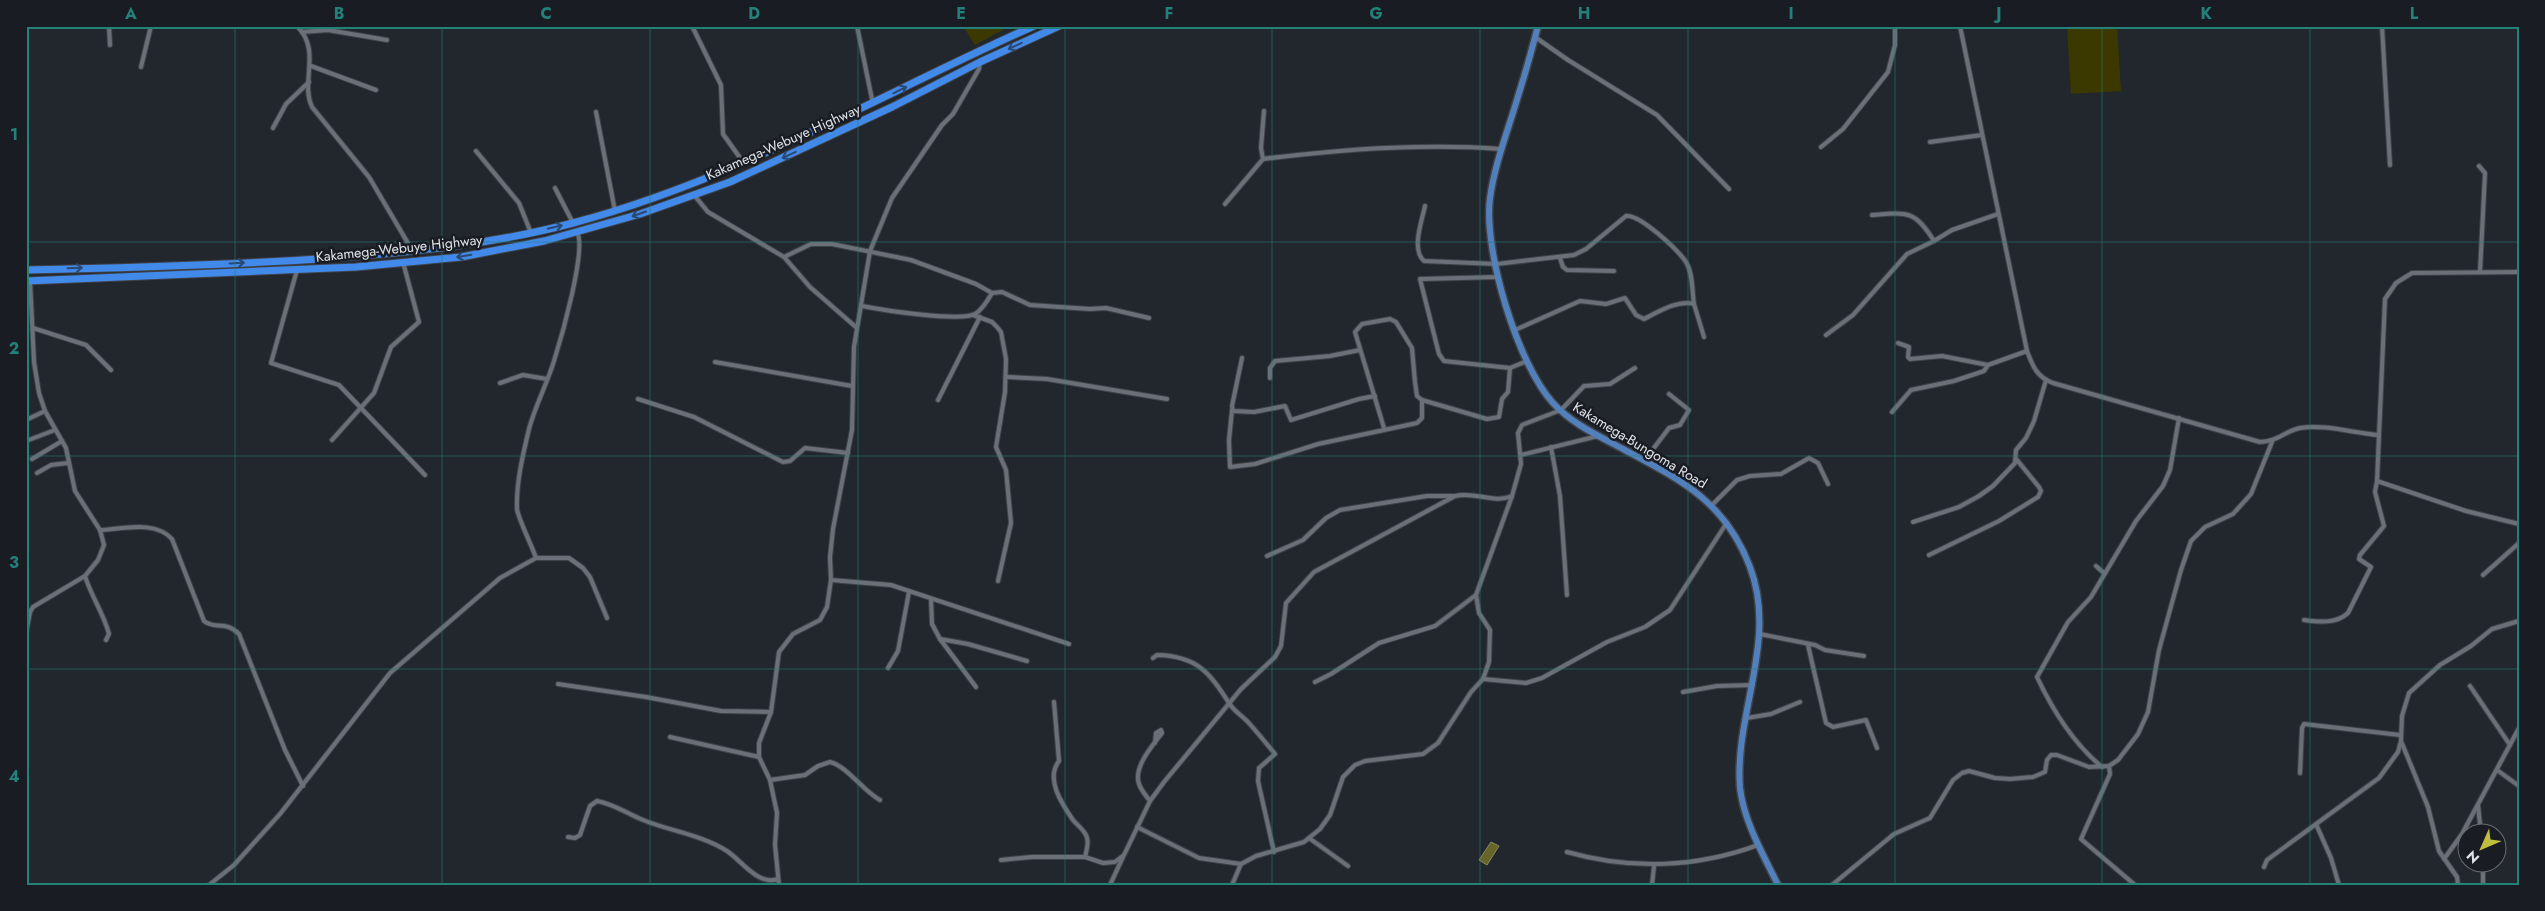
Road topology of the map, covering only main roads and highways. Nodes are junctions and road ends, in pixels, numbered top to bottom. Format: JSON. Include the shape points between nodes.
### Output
{"nodes":[{"id":1,"x":1059,"y":26,"type":"edge"},
{"id":2,"x":1538,"y":26,"type":"edge"},
{"id":3,"x":1031,"y":27,"type":"edge"},
{"id":4,"x":573,"y":223,"type":"junction"},
{"id":5,"x":577,"y":232,"type":"junction"},
{"id":6,"x":28,"y":270,"type":"edge"},
{"id":7,"x":28,"y":280,"type":"edge"},
{"id":8,"x":1778,"y":885,"type":"edge"}],
"edges":[{"from":1,"to":5,"type":"highway","name":"Kakamega-Webuye Highway","one_way":true,"via":[[730,182],[626,219]]},
{"from":2,"to":8,"type":"main road","name":"Kakamega-Bungoma Road","via":[[1490,197],[1492,250],[1499,277],[1527,361],[1544,392],[1574,422],[1680,480],[1712,505],[1750,567],[1760,634],[1740,761],[1740,785],[1746,814]]},
{"from":4,"to":3,"type":"highway","name":"Kakamega-Webuye Highway","one_way":true,"via":[[744,164]]},
{"from":4,"to":5,"type":"highway"},
{"from":6,"to":4,"type":"highway","name":"Kakamega-Webuye Highway","one_way":true,"via":[[413,252],[466,246]]},
{"from":5,"to":7,"type":"highway","name":"Kakamega-Webuye Highway","one_way":true,"via":[[544,242],[461,257],[297,270]]},
{"from":6,"to":7,"type":"highway"}]}
